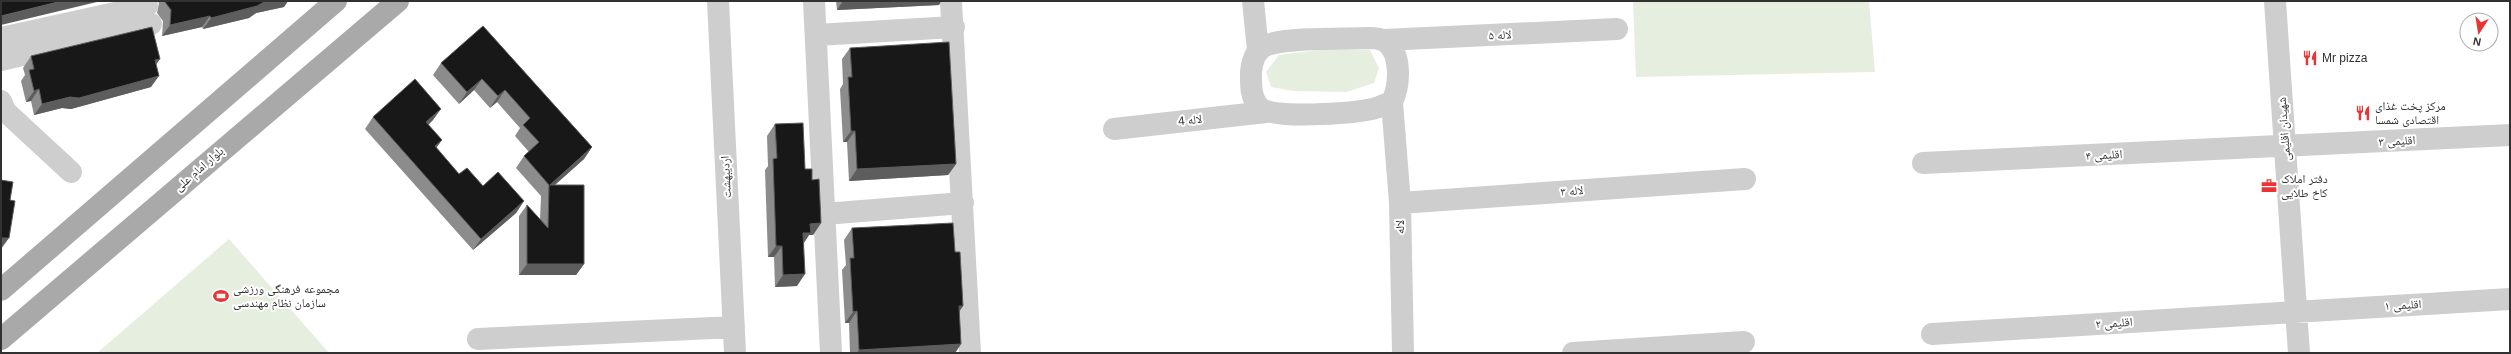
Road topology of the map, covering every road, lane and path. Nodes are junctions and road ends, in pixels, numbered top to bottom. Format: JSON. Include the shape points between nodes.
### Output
{"nodes":[{"id":1,"x":336,"y":1,"type":"edge"},
{"id":2,"x":398,"y":1,"type":"edge"},
{"id":3,"x":718,"y":1,"type":"edge"},
{"id":4,"x":814,"y":1,"type":"edge"},
{"id":5,"x":951,"y":1,"type":"edge"},
{"id":6,"x":1252,"y":1,"type":"edge"},
{"id":7,"x":2275,"y":1,"type":"edge"},
{"id":8,"x":150,"y":18,"type":"edge"},
{"id":9,"x":954,"y":27,"type":"junction"},
{"id":10,"x":1617,"y":29,"type":"dead end"},
{"id":11,"x":816,"y":35,"type":"junction"},
{"id":12,"x":1,"y":38,"type":"edge"},
{"id":13,"x":1384,"y":40,"type":"junction"},
{"id":14,"x":1258,"y":50,"type":"junction"},
{"id":15,"x":1,"y":60,"type":"edge"},
{"id":16,"x":1,"y":101,"type":"edge"},
{"id":17,"x":1392,"y":102,"type":"junction"},
{"id":18,"x":1266,"y":112,"type":"junction"},
{"id":19,"x":1114,"y":129,"type":"dead end"},
{"id":20,"x":2510,"y":135,"type":"edge"},
{"id":21,"x":2285,"y":147,"type":"junction"},
{"id":22,"x":1923,"y":163,"type":"dead end"},
{"id":23,"x":71,"y":172,"type":"dead end"},
{"id":24,"x":1745,"y":179,"type":"dead end"},
{"id":25,"x":963,"y":203,"type":"junction"},
{"id":26,"x":1400,"y":203,"type":"junction"},
{"id":27,"x":824,"y":214,"type":"junction"},
{"id":28,"x":1,"y":290,"type":"edge"},
{"id":29,"x":2510,"y":299,"type":"edge"},
{"id":30,"x":2296,"y":311,"type":"junction"},
{"id":31,"x":734,"y":327,"type":"junction"},
{"id":32,"x":1932,"y":334,"type":"dead end"},
{"id":33,"x":1,"y":339,"type":"edge"},
{"id":34,"x":478,"y":339,"type":"dead end"},
{"id":35,"x":1744,"y":342,"type":"dead end"},
{"id":36,"x":735,"y":353,"type":"edge"},
{"id":37,"x":831,"y":353,"type":"edge"},
{"id":38,"x":970,"y":353,"type":"edge"},
{"id":39,"x":1403,"y":353,"type":"edge"},
{"id":40,"x":1573,"y":353,"type":"edge"},
{"id":41,"x":2298,"y":353,"type":"edge"}],
"edges":[{"from":1,"to":28,"type":"main road"},
{"from":2,"to":33,"type":"main road","name":"بلوار امام علی"},
{"from":3,"to":31,"type":"street","name":"اردیبهشت"},
{"from":4,"to":11,"type":"street"},
{"from":5,"to":9,"type":"street"},
{"from":6,"to":14,"type":"street"},
{"from":7,"to":21,"type":"street","name":"شهیدان اقلیمی"},
{"from":8,"to":12,"type":"street"},
{"from":8,"to":15,"type":"street"},
{"from":9,"to":11,"type":"street"},
{"from":9,"to":25,"type":"street"},
{"from":10,"to":13,"type":"street","name":"لاله ۵"},
{"from":11,"to":27,"type":"street"},
{"from":13,"to":14,"type":"street","name":"لاله ۵","via":[[1370,38],[1282,42]]},
{"from":13,"to":17,"type":"street","via":[[1393,50],[1398,68],[1397,90]]},
{"from":14,"to":18,"type":"street","via":[[1252,66],[1251,90],[1258,106]]},
{"from":16,"to":23,"type":"street","via":[[5,110]]},
{"from":17,"to":18,"type":"street","name":"لاله 4","via":[[1373,109],[1292,114]]},
{"from":17,"to":26,"type":"street","name":"لاله"},
{"from":18,"to":19,"type":"street","name":"لاله 4"},
{"from":20,"to":21,"type":"street","name":"اقلیمی ۳"},
{"from":21,"to":22,"type":"street","name":"اقلیمی ۴"},
{"from":21,"to":30,"type":"street","name":"شهیدان اقلیمی"},
{"from":24,"to":26,"type":"street","name":"لاله ۳"},
{"from":25,"to":27,"type":"street"},
{"from":25,"to":38,"type":"street"},
{"from":26,"to":39,"type":"street","name":"لاله"},
{"from":27,"to":37,"type":"street"},
{"from":29,"to":30,"type":"street","name":"اقلیمی ۱"},
{"from":30,"to":32,"type":"street","name":"اقلیمی ۲"},
{"from":30,"to":41,"type":"street","name":"شهیدان اقلیمی"},
{"from":31,"to":34,"type":"street"},
{"from":31,"to":36,"type":"street","name":"اردیبهشت"},
{"from":35,"to":40,"type":"street"}]}
